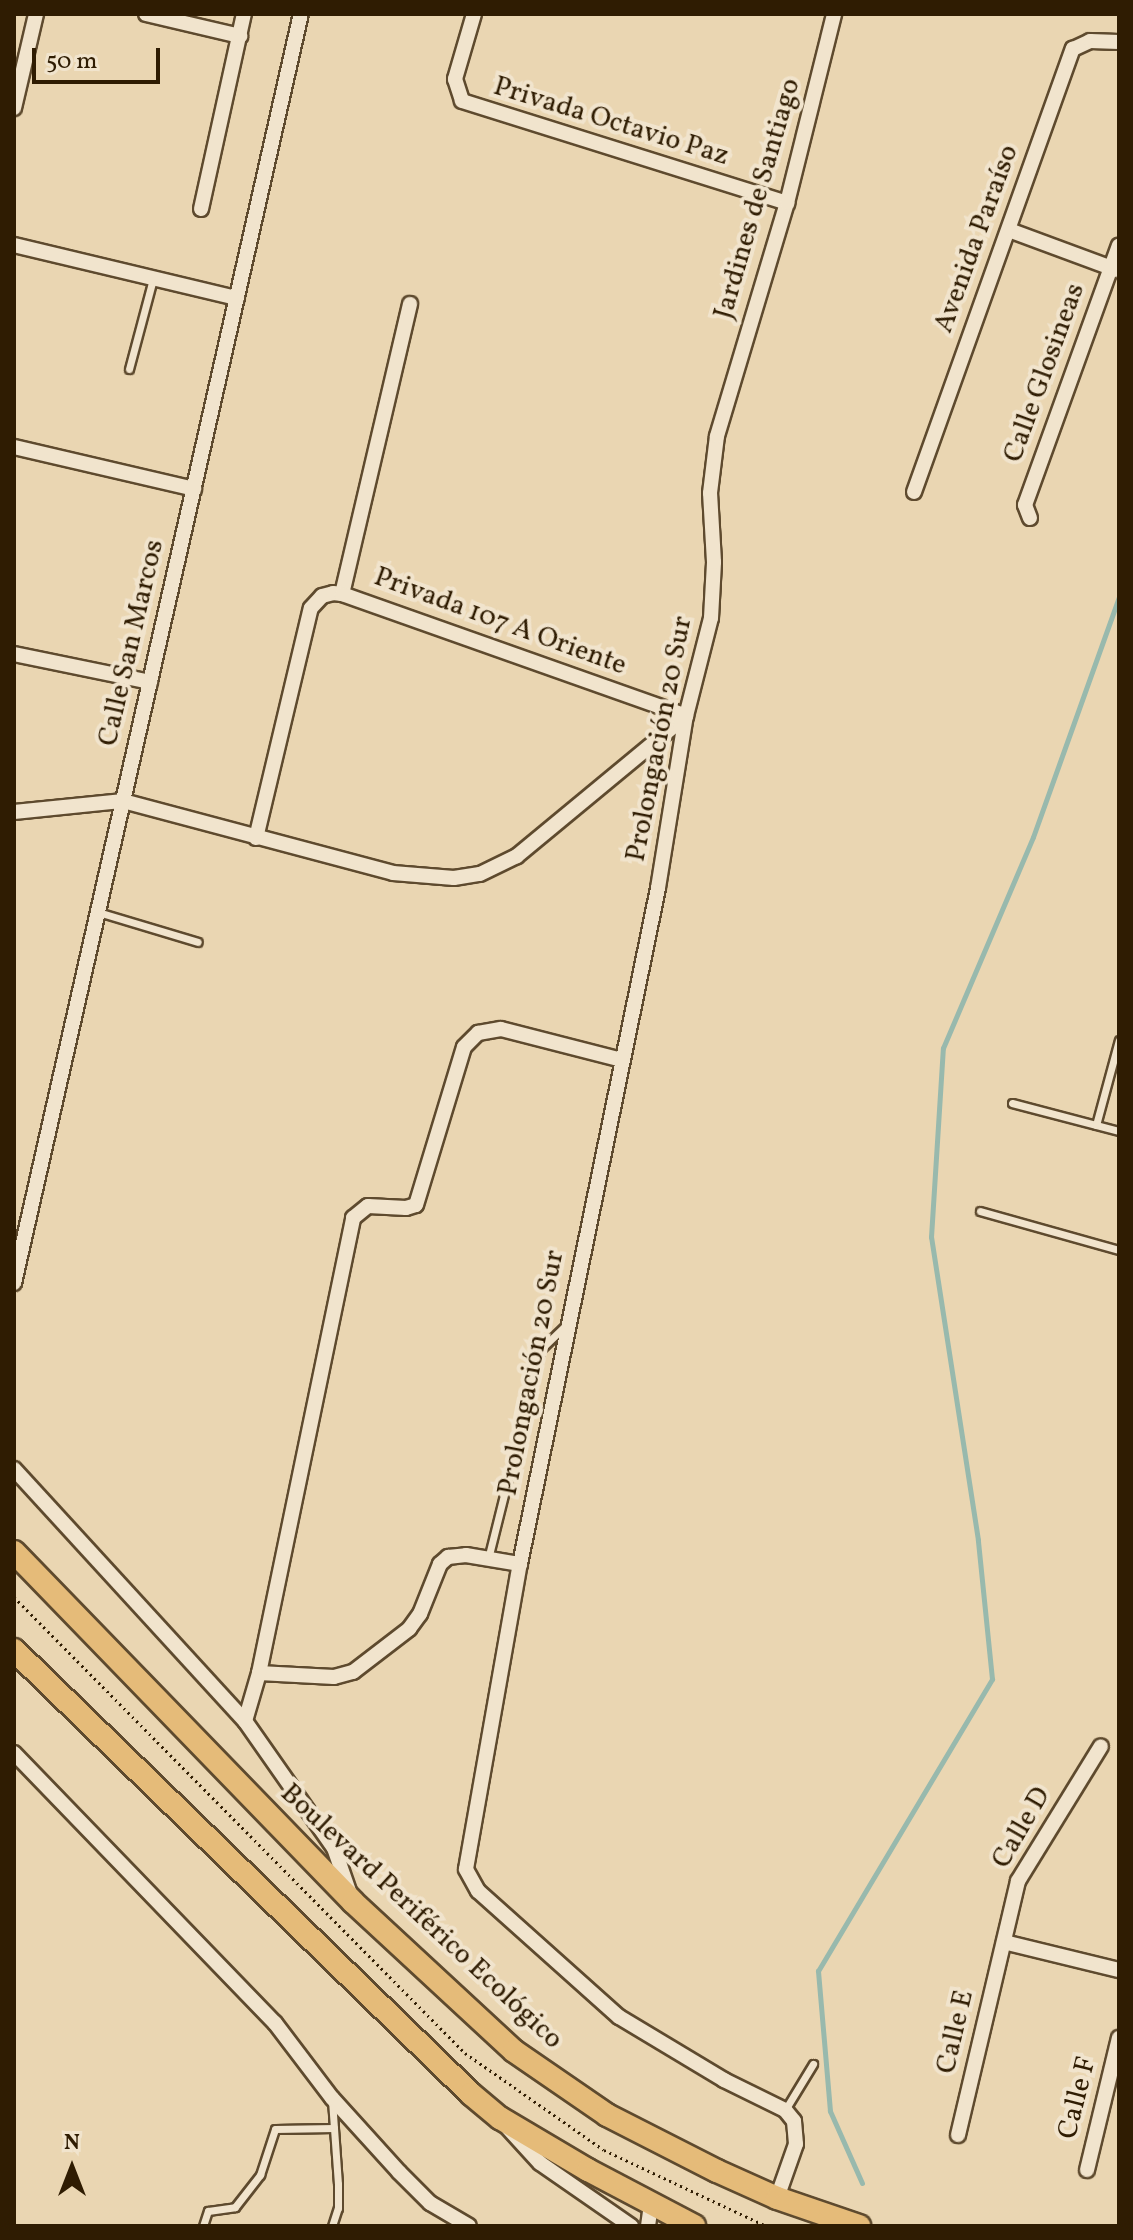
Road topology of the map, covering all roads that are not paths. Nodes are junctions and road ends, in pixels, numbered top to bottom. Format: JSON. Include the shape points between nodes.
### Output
{"nodes":[{"id":1,"x":36,"y":14,"type":"edge"},
{"id":2,"x":146,"y":14,"type":"edge"},
{"id":3,"x":244,"y":14,"type":"edge"},
{"id":4,"x":301,"y":14,"type":"edge"},
{"id":5,"x":474,"y":14,"type":"edge"},
{"id":6,"x":834,"y":14,"type":"edge"},
{"id":7,"x":240,"y":36,"type":"junction"},
{"id":8,"x":1119,"y":42,"type":"edge"},
{"id":9,"x":14,"y":108,"type":"edge"},
{"id":10,"x":787,"y":203,"type":"junction"},
{"id":11,"x":201,"y":209,"type":"dead end"},
{"id":12,"x":1009,"y":230,"type":"junction"},
{"id":13,"x":14,"y":245,"type":"edge"},
{"id":14,"x":1119,"y":245,"type":"edge"},
{"id":15,"x":1115,"y":269,"type":"edge"},
{"id":16,"x":153,"y":278,"type":"junction"},
{"id":17,"x":237,"y":298,"type":"junction"},
{"id":18,"x":410,"y":304,"type":"dead end"},
{"id":19,"x":129,"y":369,"type":"dead end"},
{"id":20,"x":727,"y":397,"type":"joint"},
{"id":21,"x":14,"y":447,"type":"edge"},
{"id":22,"x":194,"y":489,"type":"junction"},
{"id":23,"x":914,"y":492,"type":"dead end"},
{"id":24,"x":1030,"y":518,"type":"dead end"},
{"id":25,"x":342,"y":594,"type":"junction"},
{"id":26,"x":14,"y":654,"type":"edge"},
{"id":27,"x":150,"y":682,"type":"junction"},
{"id":28,"x":686,"y":716,"type":"junction"},
{"id":29,"x":123,"y":801,"type":"junction"},
{"id":30,"x":14,"y":812,"type":"edge"},
{"id":31,"x":256,"y":838,"type":"junction"},
{"id":32,"x":98,"y":912,"type":"junction"},
{"id":33,"x":198,"y":942,"type":"dead end"},
{"id":34,"x":1119,"y":1040,"type":"edge"},
{"id":35,"x":622,"y":1060,"type":"junction"},
{"id":36,"x":1012,"y":1103,"type":"dead end"},
{"id":37,"x":1096,"y":1125,"type":"junction"},
{"id":38,"x":1119,"y":1131,"type":"edge"},
{"id":39,"x":980,"y":1211,"type":"dead end"},
{"id":40,"x":1119,"y":1250,"type":"edge"},
{"id":41,"x":16,"y":1262,"type":"edge"},
{"id":42,"x":14,"y":1283,"type":"edge"},
{"id":43,"x":569,"y":1323,"type":"junction"},
{"id":44,"x":14,"y":1469,"type":"edge"},
{"id":45,"x":14,"y":1552,"type":"edge"},
{"id":46,"x":488,"y":1559,"type":"junction"},
{"id":47,"x":520,"y":1564,"type":"junction"},
{"id":48,"x":14,"y":1650,"type":"edge"},
{"id":49,"x":259,"y":1673,"type":"junction"},
{"id":50,"x":245,"y":1721,"type":"junction"},
{"id":51,"x":1101,"y":1746,"type":"dead end"},
{"id":52,"x":14,"y":1753,"type":"edge"},
{"id":53,"x":353,"y":1902,"type":"junction"},
{"id":54,"x":1004,"y":1942,"type":"junction"},
{"id":55,"x":1119,"y":1970,"type":"edge"},
{"id":56,"x":1119,"y":2038,"type":"edge"},
{"id":57,"x":813,"y":2064,"type":"dead end"},
{"id":58,"x":332,"y":2098,"type":"junction"},
{"id":59,"x":785,"y":2110,"type":"junction"},
{"id":60,"x":500,"y":2118,"type":"junction"},
{"id":61,"x":334,"y":2128,"type":"junction"},
{"id":62,"x":958,"y":2135,"type":"dead end"},
{"id":63,"x":1087,"y":2170,"type":"dead end"},
{"id":64,"x":777,"y":2198,"type":"junction"},
{"id":65,"x":650,"y":2215,"type":"edge"},
{"id":66,"x":203,"y":2226,"type":"edge"},
{"id":67,"x":332,"y":2226,"type":"edge"},
{"id":68,"x":469,"y":2226,"type":"edge"},
{"id":69,"x":631,"y":2226,"type":"edge"},
{"id":70,"x":694,"y":2226,"type":"edge"},
{"id":71,"x":859,"y":2226,"type":"edge"}],
"edges":[{"from":1,"to":9,"type":"street"},
{"from":2,"to":7,"type":"street"},
{"from":3,"to":7,"type":"street"},
{"from":4,"to":17,"type":"street","name":"Calle San Marcos"},
{"from":5,"to":10,"type":"street","name":"Privada Octavio Paz","via":[[455,79],[462,101]]},
{"from":6,"to":10,"type":"street","name":"Jardines de Santiago"},
{"from":7,"to":11,"type":"street"},
{"from":8,"to":12,"type":"street","name":"Avenida Paraíso","via":[[1090,41],[1073,49]]},
{"from":10,"to":20,"type":"street","name":"Jardines de Santiago"},
{"from":12,"to":15,"type":"street"},
{"from":12,"to":23,"type":"street","name":"Avenida Paraíso"},
{"from":13,"to":16,"type":"street"},
{"from":14,"to":15,"type":"street","name":"Calle Glosineas"},
{"from":15,"to":24,"type":"street","name":"Calle Glosineas","via":[[1025,505]]},
{"from":16,"to":17,"type":"street"},
{"from":16,"to":19,"type":"lane"},
{"from":17,"to":22,"type":"street","name":"Calle San Marcos"},
{"from":18,"to":25,"type":"street"},
{"from":20,"to":28,"type":"street","name":"Prolongación 20 Sur","via":[[710,493],[711,618]]},
{"from":21,"to":22,"type":"street"},
{"from":22,"to":27,"type":"street","name":"Calle San Marcos"},
{"from":25,"to":28,"type":"street","name":"Privada 107 A Oriente"},
{"from":25,"to":31,"type":"street","via":[[322,596],[311,608]]},
{"from":26,"to":27,"type":"street"},
{"from":27,"to":29,"type":"street","name":"Calle San Marcos"},
{"from":28,"to":31,"type":"street","via":[[517,856],[480,874],[431,879],[403,875]]},
{"from":28,"to":35,"type":"street","name":"Prolongación 20 Sur"},
{"from":29,"to":30,"type":"street"},
{"from":29,"to":31,"type":"street"},
{"from":29,"to":32,"type":"street","name":"Calle San Marcos"},
{"from":32,"to":33,"type":"lane"},
{"from":32,"to":41,"type":"street","name":"Calle San Marcos"},
{"from":34,"to":37,"type":"lane"},
{"from":35,"to":43,"type":"street","name":"Prolongación 20 Sur"},
{"from":35,"to":49,"type":"street","via":[[501,1029],[478,1033],[464,1047],[416,1205],[368,1206],[353,1218]]},
{"from":36,"to":37,"type":"lane"},
{"from":37,"to":38,"type":"lane"},
{"from":39,"to":40,"type":"lane"},
{"from":41,"to":42,"type":"street","name":"Calle San Marcos"},
{"from":43,"to":46,"type":"lane","via":[[540,1350]]},
{"from":43,"to":47,"type":"street","name":"Prolongación 20 Sur"},
{"from":44,"to":50,"type":"street"},
{"from":45,"to":53,"type":"highway","name":"Boulevard Periférico Ecológico"},
{"from":46,"to":47,"type":"street"},
{"from":46,"to":49,"type":"street","via":[[448,1557],[409,1629],[353,1672],[334,1677]]},
{"from":47,"to":59,"type":"street","name":"Prolongación 20 Sur","via":[[466,1869],[470,1880],[619,2017]]},
{"from":48,"to":60,"type":"highway","via":[[390,2019]]},
{"from":49,"to":50,"type":"street"},
{"from":50,"to":53,"type":"street","via":[[334,1848]]},
{"from":51,"to":54,"type":"street","name":"Calle D","via":[[1018,1881]]},
{"from":52,"to":58,"type":"street","via":[[275,2023]]},
{"from":53,"to":64,"type":"highway","name":"Boulevard Periférico Ecológico","via":[[543,2073],[607,2115]]},
{"from":54,"to":55,"type":"street"},
{"from":54,"to":62,"type":"street","name":"Calle E"},
{"from":56,"to":63,"type":"street","name":"Calle F"},
{"from":57,"to":59,"type":"lane"},
{"from":58,"to":61,"type":"lane"},
{"from":58,"to":68,"type":"street","via":[[430,2203]]},
{"from":59,"to":64,"type":"street","via":[[794,2121],[796,2144]]},
{"from":60,"to":65,"type":"highway"},
{"from":60,"to":69,"type":"street","via":[[540,2163]]},
{"from":61,"to":66,"type":"lane","via":[[275,2129],[260,2175],[235,2207],[208,2211]]},
{"from":61,"to":67,"type":"lane","via":[[338,2184]]},
{"from":64,"to":71,"type":"highway","name":"Boulevard Periférico Ecológico"},
{"from":65,"to":70,"type":"highway"}]}
